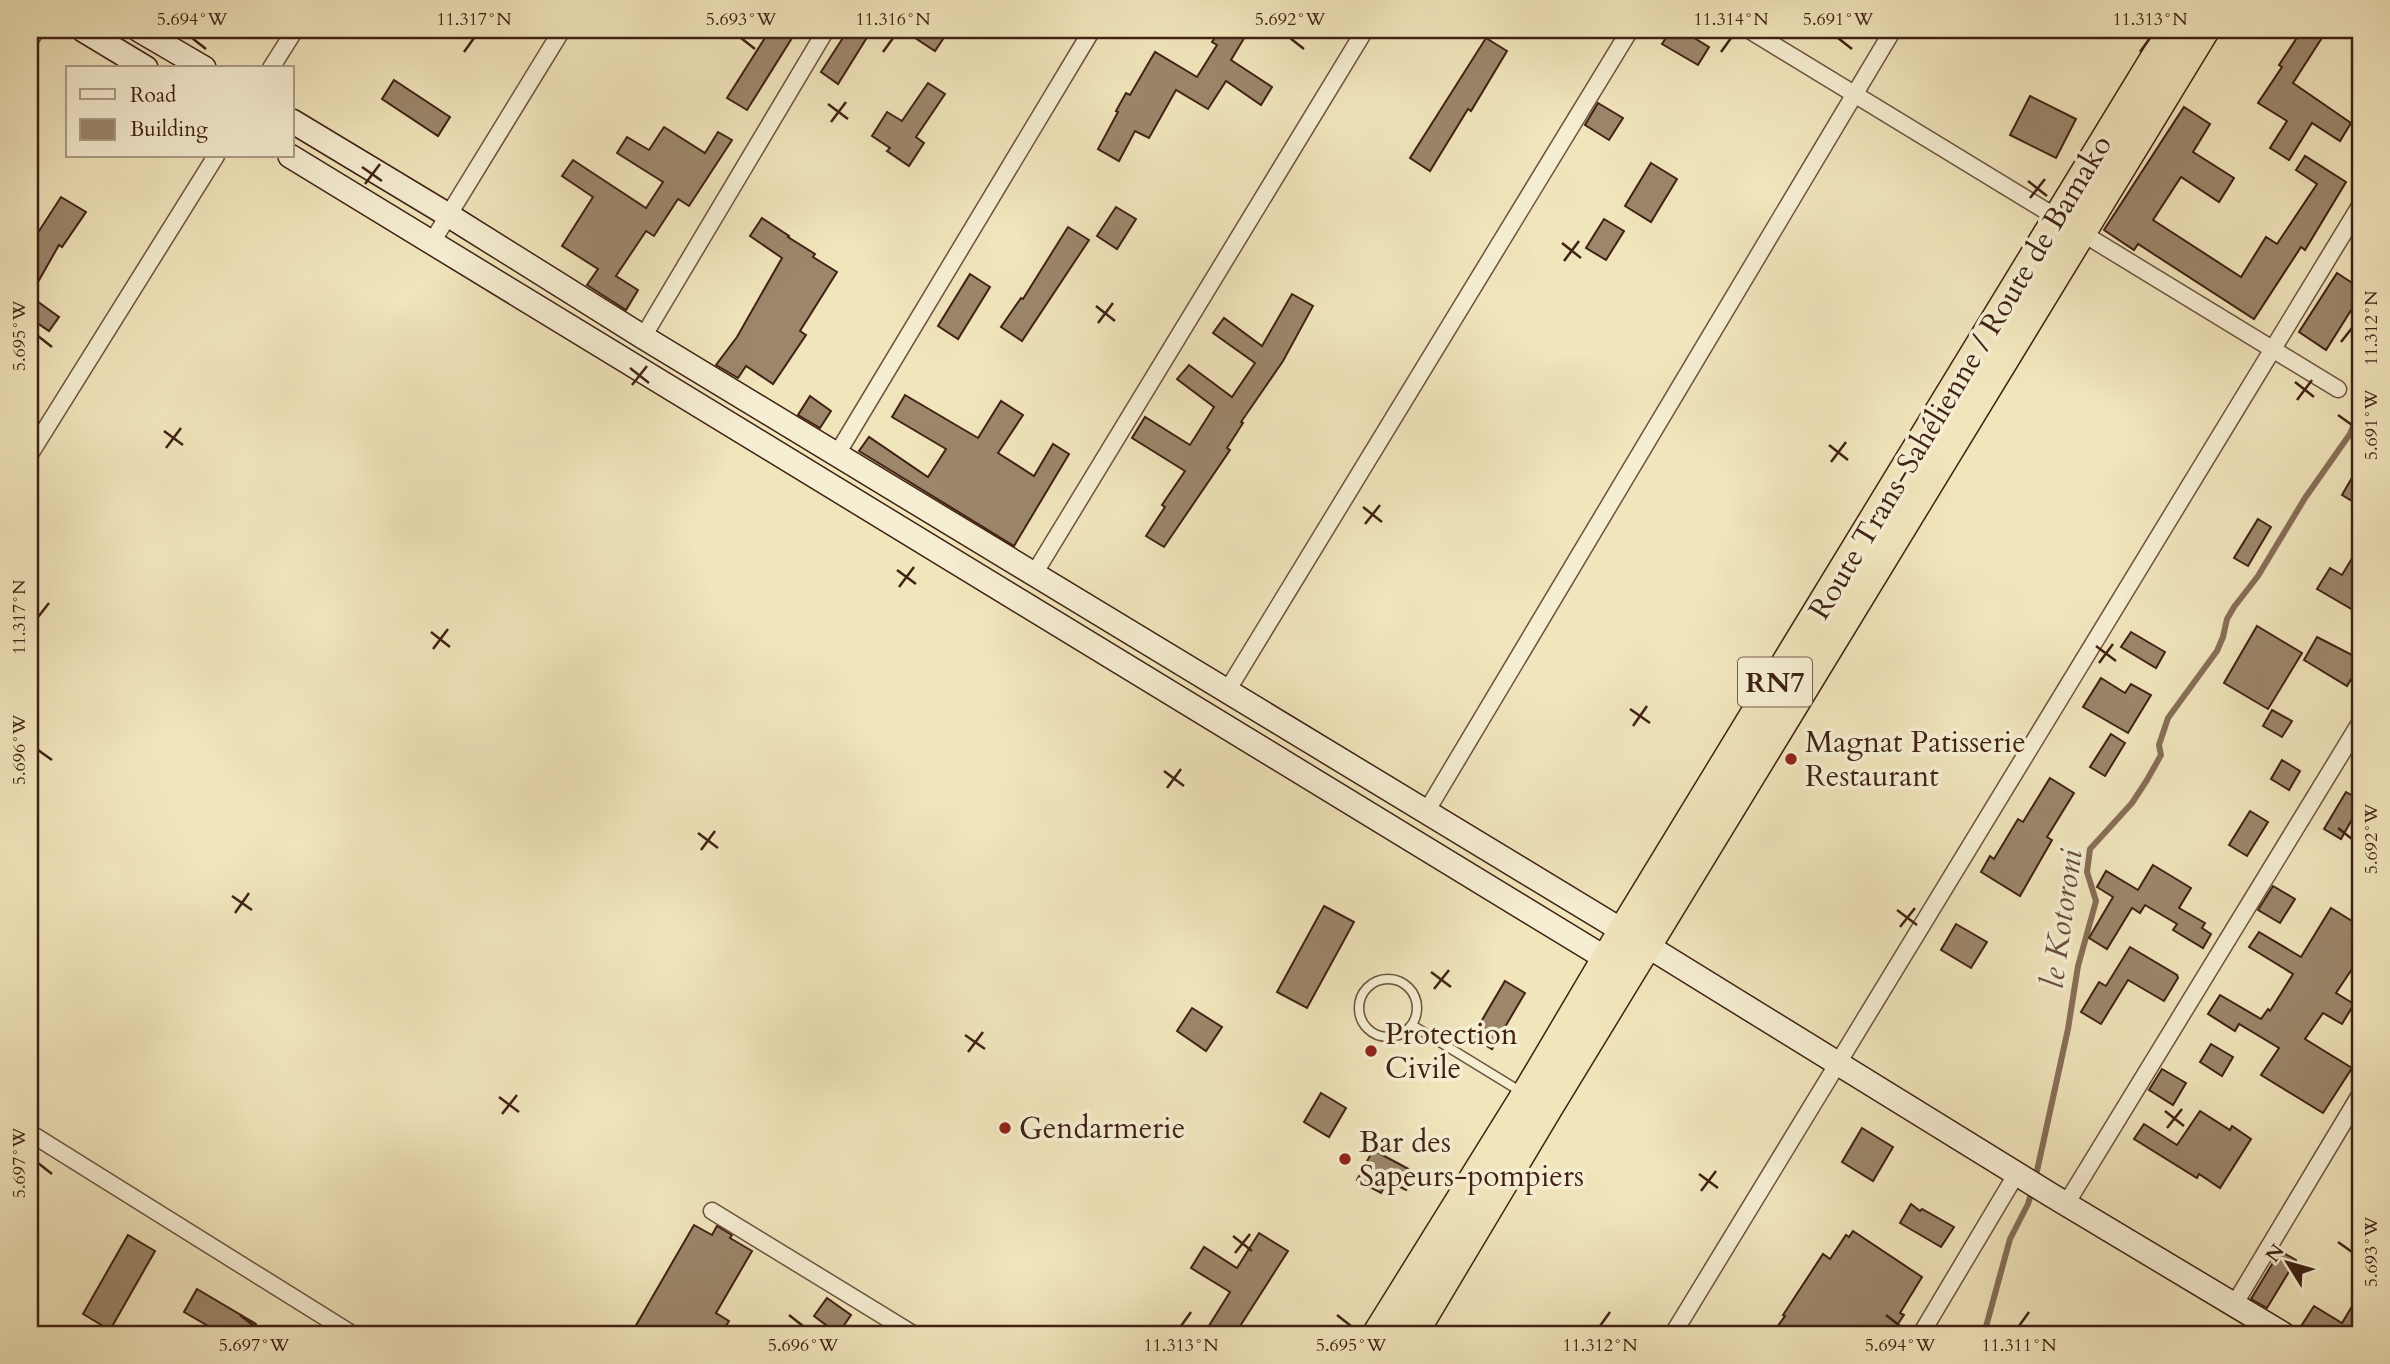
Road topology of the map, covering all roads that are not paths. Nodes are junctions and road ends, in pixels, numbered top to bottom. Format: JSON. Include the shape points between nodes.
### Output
{"nodes":[{"id":1,"x":36,"y":30,"type":"edge"},
{"id":2,"x":83,"y":30,"type":"edge"},
{"id":3,"x":139,"y":30,"type":"edge"},
{"id":4,"x":295,"y":30,"type":"edge"},
{"id":5,"x":562,"y":30,"type":"edge"},
{"id":6,"x":826,"y":30,"type":"edge"},
{"id":7,"x":1092,"y":30,"type":"edge"},
{"id":8,"x":1365,"y":30,"type":"edge"},
{"id":9,"x":1630,"y":30,"type":"edge"},
{"id":10,"x":1749,"y":30,"type":"edge"},
{"id":11,"x":1893,"y":30,"type":"edge"},
{"id":12,"x":2172,"y":30,"type":"edge"},
{"id":13,"x":2204,"y":30,"type":"edge"},
{"id":14,"x":30,"y":40,"type":"edge"},
{"id":15,"x":143,"y":66,"type":"edge"},
{"id":16,"x":201,"y":66,"type":"edge"},
{"id":17,"x":272,"y":66,"type":"edge"},
{"id":18,"x":1854,"y":94,"type":"junction"},
{"id":19,"x":294,"y":122,"type":"edge"},
{"id":20,"x":215,"y":158,"type":"edge"},
{"id":21,"x":293,"y":158,"type":"edge"},
{"id":22,"x":2360,"y":206,"type":"edge"},
{"id":23,"x":449,"y":215,"type":"junction"},
{"id":24,"x":2069,"y":224,"type":"junction"},
{"id":25,"x":432,"y":242,"type":"junction"},
{"id":26,"x":643,"y":337,"type":"junction"},
{"id":27,"x":2273,"y":348,"type":"junction"},
{"id":28,"x":2338,"y":389,"type":"dead end"},
{"id":29,"x":30,"y":454,"type":"edge"},
{"id":30,"x":837,"y":454,"type":"junction"},
{"id":31,"x":1034,"y":574,"type":"junction"},
{"id":32,"x":1227,"y":691,"type":"junction"},
{"id":33,"x":2360,"y":723,"type":"edge"},
{"id":34,"x":1426,"y":812,"type":"junction"},
{"id":35,"x":1634,"y":938,"type":"junction"},
{"id":36,"x":1618,"y":966,"type":"junction"},
{"id":37,"x":1412,"y":1025,"type":"junction"},
{"id":38,"x":1839,"y":1063,"type":"junction"},
{"id":39,"x":2360,"y":1095,"type":"edge"},
{"id":40,"x":1537,"y":1102,"type":"junction"},
{"id":41,"x":30,"y":1133,"type":"edge"},
{"id":42,"x":2017,"y":1173,"type":"junction"},
{"id":43,"x":2058,"y":1200,"type":"junction"},
{"id":44,"x":712,"y":1211,"type":"dead end"},
{"id":45,"x":2234,"y":1305,"type":"junction"},
{"id":46,"x":352,"y":1334,"type":"edge"},
{"id":47,"x":913,"y":1334,"type":"edge"},
{"id":48,"x":1378,"y":1334,"type":"edge"},
{"id":49,"x":1412,"y":1334,"type":"edge"},
{"id":50,"x":1673,"y":1334,"type":"edge"},
{"id":51,"x":1921,"y":1334,"type":"edge"},
{"id":52,"x":2283,"y":1334,"type":"edge"}],
"edges":[{"from":1,"to":14,"type":"street"},
{"from":2,"to":15,"type":"street"},
{"from":3,"to":16,"type":"street"},
{"from":4,"to":17,"type":"street"},
{"from":5,"to":23,"type":"street"},
{"from":6,"to":26,"type":"street"},
{"from":7,"to":30,"type":"street"},
{"from":8,"to":31,"type":"street"},
{"from":9,"to":32,"type":"street"},
{"from":10,"to":18,"type":"street"},
{"from":11,"to":18,"type":"street"},
{"from":12,"to":24,"type":"highway","name":"Route Trans-Sahélienne / Route de Bamako","number":"RN7"},
{"from":13,"to":24,"type":"highway","name":"Route Trans-Sahélienne / Route de Bamako","number":"RN7"},
{"from":18,"to":24,"type":"street"},
{"from":18,"to":34,"type":"street"},
{"from":19,"to":23,"type":"street"},
{"from":20,"to":29,"type":"street"},
{"from":21,"to":25,"type":"street"},
{"from":22,"to":27,"type":"street"},
{"from":23,"to":25,"type":"street"},
{"from":23,"to":26,"type":"street"},
{"from":24,"to":27,"type":"street"},
{"from":24,"to":35,"type":"highway","name":"Route Trans-Sahélienne / Route de Bamako","number":"RN7"},
{"from":25,"to":36,"type":"street"},
{"from":26,"to":30,"type":"street"},
{"from":27,"to":28,"type":"street"},
{"from":27,"to":38,"type":"street"},
{"from":30,"to":31,"type":"street"},
{"from":31,"to":32,"type":"street"},
{"from":32,"to":34,"type":"street"},
{"from":33,"to":43,"type":"street"},
{"from":34,"to":35,"type":"street"},
{"from":35,"to":36,"type":"highway","name":"Route Trans-Sahélienne / Route de Bamako","number":"RN7"},
{"from":35,"to":38,"type":"street"},
{"from":36,"to":40,"type":"highway","name":"Route Trans-Sahélienne / Route de Bamako","number":"RN7"},
{"from":37,"to":37,"type":"lane","via":[[1417,1007],[1404,984],[1387,979],[1364,991],[1359,1011],[1368,1028],[1386,1037]]},
{"from":37,"to":40,"type":"lane"},
{"from":38,"to":42,"type":"street"},
{"from":38,"to":50,"type":"street"},
{"from":39,"to":45,"type":"street"},
{"from":40,"to":48,"type":"highway","name":"Route Trans-Sahélienne / Route de Bamako","number":"RN7"},
{"from":40,"to":49,"type":"highway","name":"Route Trans-Sahélienne / Route de Bamako","number":"RN7"},
{"from":41,"to":46,"type":"street"},
{"from":42,"to":43,"type":"street"},
{"from":42,"to":51,"type":"street"},
{"from":43,"to":45,"type":"street"},
{"from":44,"to":47,"type":"street"},
{"from":45,"to":52,"type":"street"}]}
